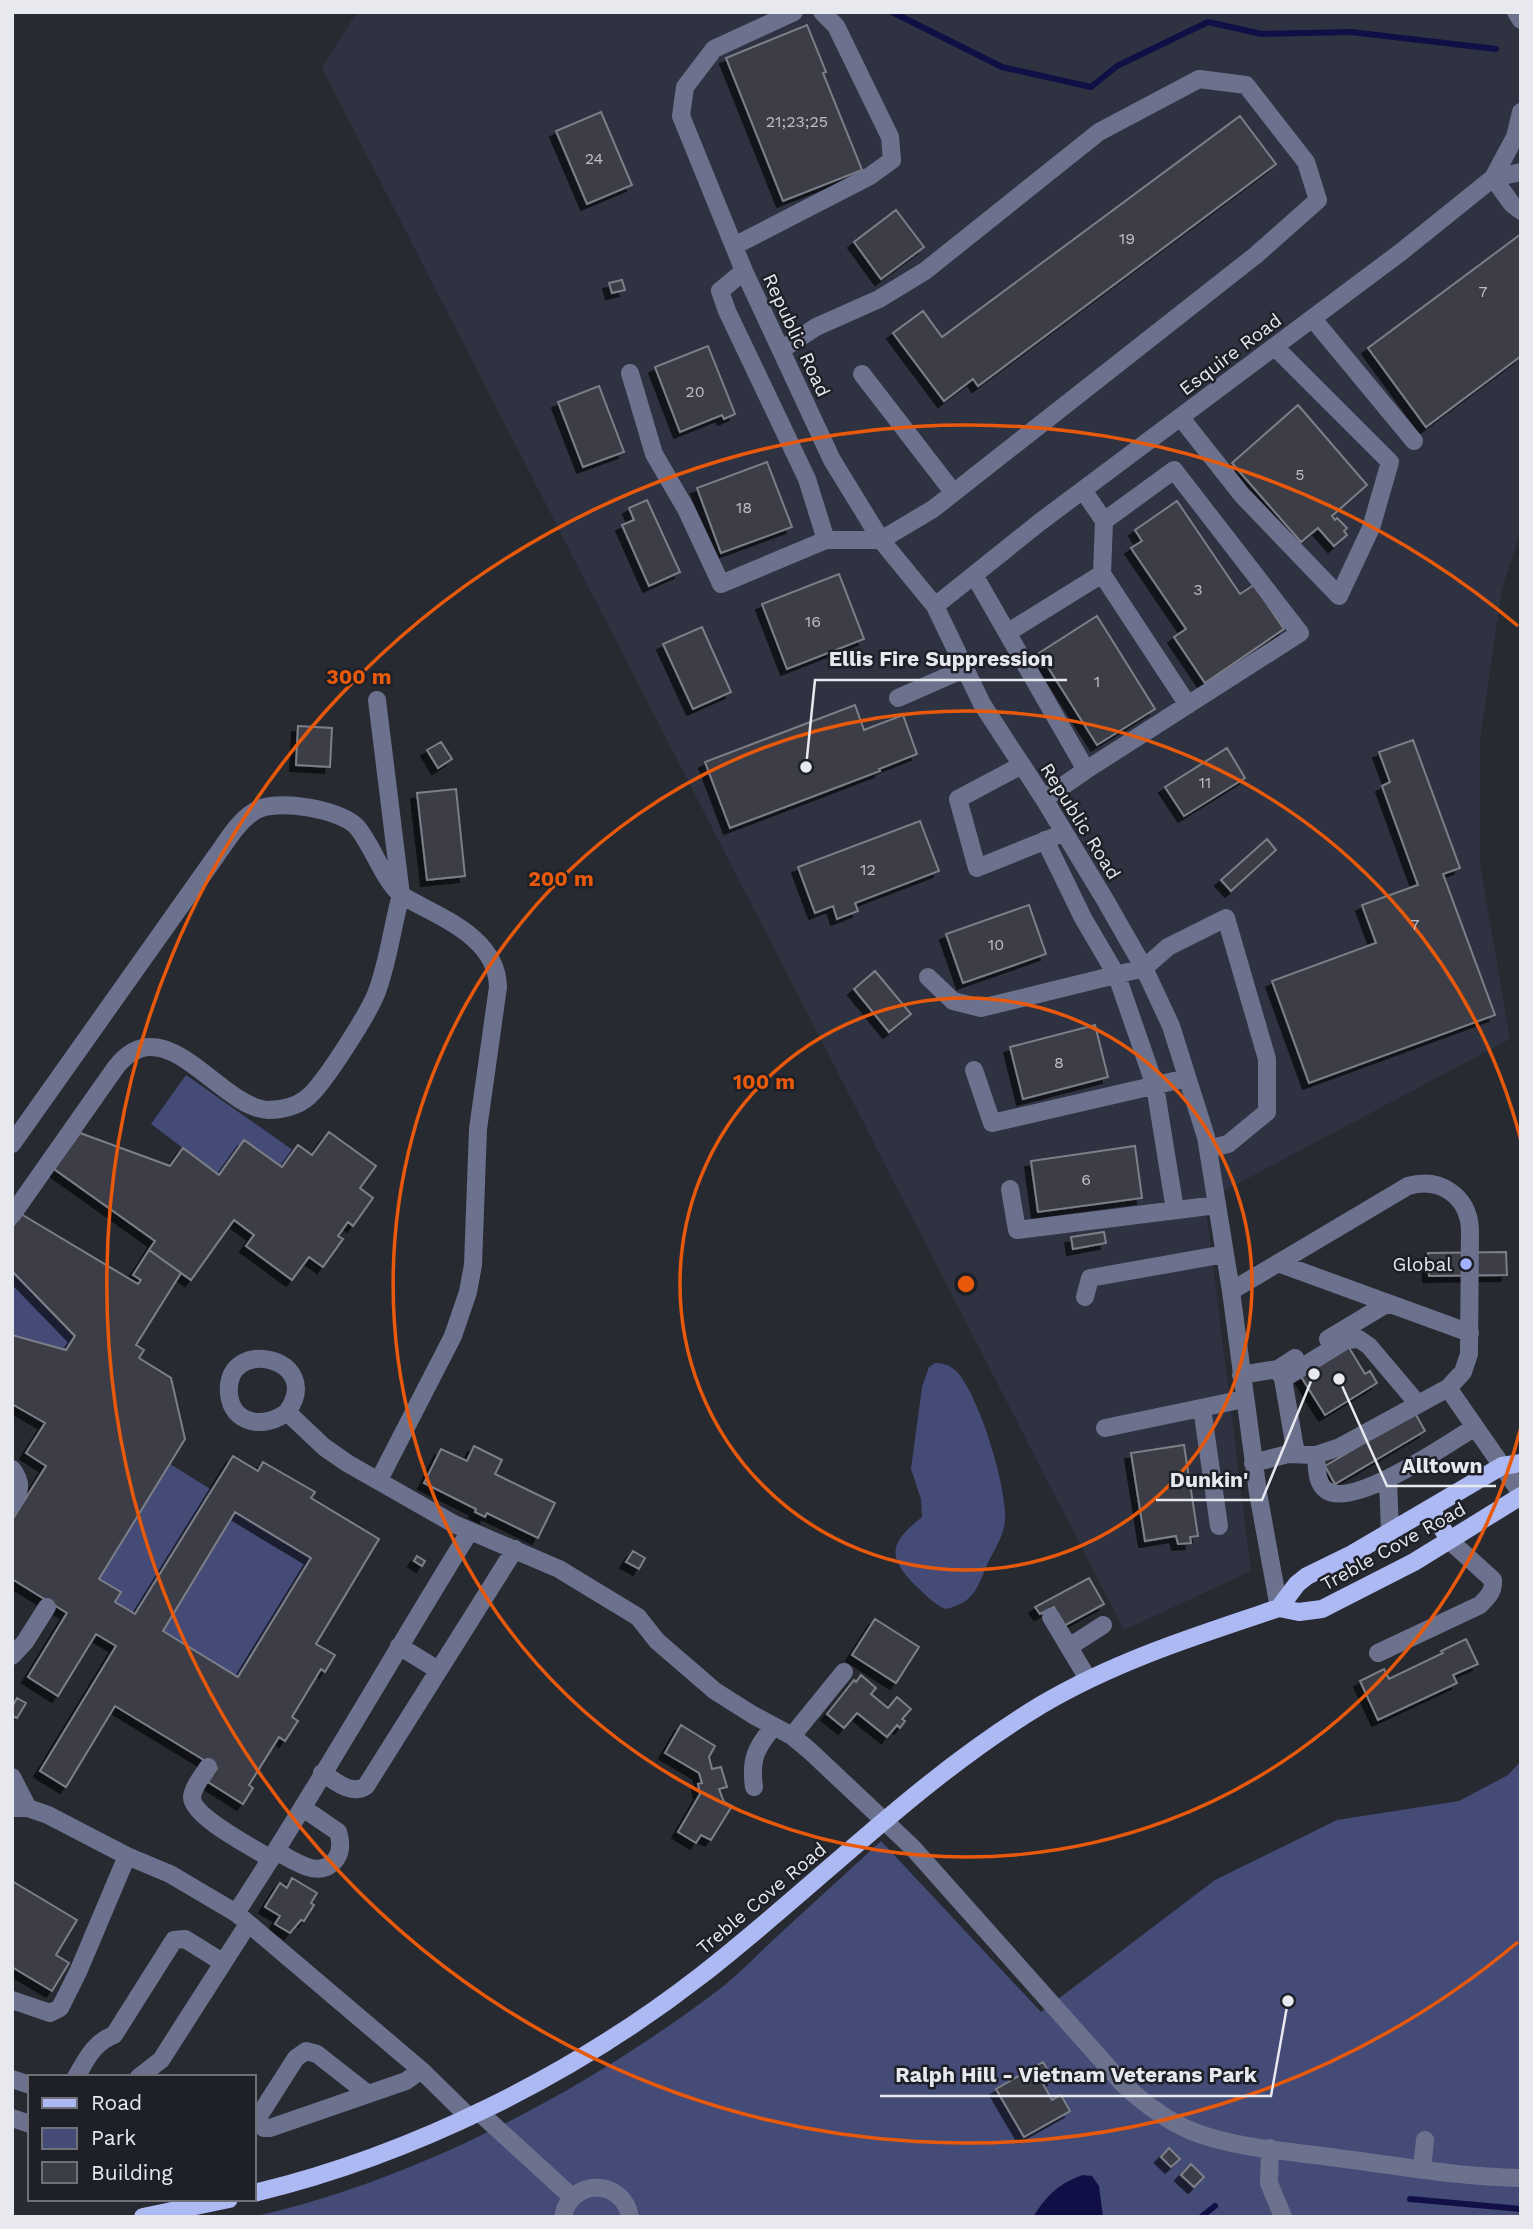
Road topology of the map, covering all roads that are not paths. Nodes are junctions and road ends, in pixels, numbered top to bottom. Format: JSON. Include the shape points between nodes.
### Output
{"nodes":[{"id":1,"x":794,"y":12,"type":"edge"},
{"id":2,"x":822,"y":12,"type":"edge"},
{"id":3,"x":1516,"y":12,"type":"edge"},
{"id":4,"x":1521,"y":20,"type":"edge"},
{"id":5,"x":1521,"y":112,"type":"edge"},
{"id":6,"x":1521,"y":172,"type":"edge"},
{"id":7,"x":1493,"y":178,"type":"junction"},
{"id":8,"x":1521,"y":211,"type":"edge"},
{"id":9,"x":734,"y":246,"type":"junction"},
{"id":10,"x":744,"y":271,"type":"junction"},
{"id":11,"x":1313,"y":318,"type":"junction"},
{"id":12,"x":1275,"y":347,"type":"junction"},
{"id":13,"x":781,"y":350,"type":"junction"},
{"id":14,"x":629,"y":373,"type":"dead end"},
{"id":15,"x":862,"y":374,"type":"dead end"},
{"id":16,"x":1181,"y":418,"type":"junction"},
{"id":17,"x":1414,"y":441,"type":"dead end"},
{"id":18,"x":1083,"y":490,"type":"junction"},
{"id":19,"x":954,"y":492,"type":"junction"},
{"id":20,"x":1104,"y":522,"type":"junction"},
{"id":21,"x":826,"y":540,"type":"junction"},
{"id":22,"x":881,"y":540,"type":"junction"},
{"id":23,"x":1102,"y":573,"type":"junction"},
{"id":24,"x":974,"y":575,"type":"junction"},
{"id":25,"x":934,"y":606,"type":"junction"},
{"id":26,"x":1007,"y":633,"type":"junction"},
{"id":27,"x":964,"y":669,"type":"junction"},
{"id":28,"x":898,"y":698,"type":"dead end"},
{"id":29,"x":377,"y":700,"type":"dead end"},
{"id":30,"x":1188,"y":705,"type":"junction"},
{"id":31,"x":1023,"y":765,"type":"junction"},
{"id":32,"x":1086,"y":770,"type":"junction"},
{"id":33,"x":1044,"y":799,"type":"junction"},
{"id":34,"x":1063,"y":833,"type":"junction"},
{"id":35,"x":1045,"y":840,"type":"junction"},
{"id":36,"x":401,"y":895,"type":"junction"},
{"id":37,"x":1144,"y":968,"type":"junction"},
{"id":38,"x":1116,"y":976,"type":"junction"},
{"id":39,"x":928,"y":977,"type":"dead end"},
{"id":40,"x":974,"y":1070,"type":"dead end"},
{"id":41,"x":1188,"y":1078,"type":"junction"},
{"id":42,"x":1155,"y":1086,"type":"junction"},
{"id":43,"x":12,"y":1144,"type":"edge"},
{"id":44,"x":1208,"y":1149,"type":"junction"},
{"id":45,"x":1010,"y":1189,"type":"dead end"},
{"id":46,"x":1217,"y":1205,"type":"junction"},
{"id":47,"x":1175,"y":1210,"type":"junction"},
{"id":48,"x":12,"y":1214,"type":"edge"},
{"id":49,"x":1225,"y":1254,"type":"junction"},
{"id":50,"x":1278,"y":1263,"type":"junction"},
{"id":51,"x":1231,"y":1292,"type":"junction"},
{"id":52,"x":1085,"y":1297,"type":"dead end"},
{"id":53,"x":1388,"y":1303,"type":"junction"},
{"id":54,"x":1470,"y":1333,"type":"junction"},
{"id":55,"x":1281,"y":1374,"type":"junction"},
{"id":56,"x":1241,"y":1375,"type":"junction"},
{"id":57,"x":1448,"y":1388,"type":"junction"},
{"id":58,"x":1244,"y":1399,"type":"junction"},
{"id":59,"x":1418,"y":1404,"type":"junction"},
{"id":60,"x":1202,"y":1408,"type":"junction"},
{"id":61,"x":287,"y":1412,"type":"dead end"},
{"id":62,"x":1475,"y":1427,"type":"junction"},
{"id":63,"x":1105,"y":1428,"type":"dead end"},
{"id":64,"x":1296,"y":1454,"type":"junction"},
{"id":65,"x":1316,"y":1455,"type":"junction"},
{"id":66,"x":1521,"y":1462,"type":"edge"},
{"id":67,"x":1254,"y":1463,"type":"junction"},
{"id":68,"x":1502,"y":1466,"type":"junction"},
{"id":69,"x":12,"y":1469,"type":"edge"},
{"id":70,"x":1388,"y":1479,"type":"junction"},
{"id":71,"x":379,"y":1480,"type":"junction"},
{"id":72,"x":1521,"y":1495,"type":"edge"},
{"id":73,"x":12,"y":1505,"type":"edge"},
{"id":74,"x":1431,"y":1509,"type":"junction"},
{"id":75,"x":1219,"y":1527,"type":"dead end"},
{"id":76,"x":470,"y":1531,"type":"junction"},
{"id":77,"x":1390,"y":1532,"type":"junction"},
{"id":78,"x":1450,"y":1540,"type":"junction"},
{"id":79,"x":515,"y":1549,"type":"junction"},
{"id":80,"x":47,"y":1606,"type":"dead end"},
{"id":81,"x":1279,"y":1608,"type":"junction"},
{"id":82,"x":1051,"y":1617,"type":"dead end"},
{"id":83,"x":1103,"y":1625,"type":"dead end"},
{"id":84,"x":399,"y":1646,"type":"junction"},
{"id":85,"x":1069,"y":1647,"type":"junction"},
{"id":86,"x":1378,"y":1653,"type":"dead end"},
{"id":87,"x":12,"y":1656,"type":"edge"},
{"id":88,"x":438,"y":1670,"type":"junction"},
{"id":89,"x":844,"y":1672,"type":"dead end"},
{"id":90,"x":1088,"y":1679,"type":"junction"},
{"id":91,"x":774,"y":1727,"type":"junction"},
{"id":92,"x":792,"y":1736,"type":"junction"},
{"id":93,"x":208,"y":1767,"type":"dead end"},
{"id":94,"x":323,"y":1773,"type":"junction"},
{"id":95,"x":12,"y":1777,"type":"edge"},
{"id":96,"x":754,"y":1787,"type":"dead end"},
{"id":97,"x":20,"y":1808,"type":"edge"},
{"id":98,"x":303,"y":1808,"type":"junction"},
{"id":99,"x":885,"y":1819,"type":"junction"},
{"id":100,"x":273,"y":1855,"type":"junction"},
{"id":101,"x":127,"y":1856,"type":"junction"},
{"id":102,"x":242,"y":1918,"type":"junction"},
{"id":103,"x":222,"y":1962,"type":"junction"},
{"id":104,"x":12,"y":2000,"type":"edge"},
{"id":105,"x":421,"y":2070,"type":"junction"},
{"id":106,"x":77,"y":2075,"type":"edge"},
{"id":107,"x":142,"y":2075,"type":"edge"},
{"id":108,"x":368,"y":2094,"type":"junction"},
{"id":109,"x":474,"y":2115,"type":"junction"},
{"id":110,"x":1425,"y":2140,"type":"dead end"},
{"id":111,"x":1270,"y":2148,"type":"junction"},
{"id":112,"x":1422,"y":2169,"type":"junction"},
{"id":113,"x":1521,"y":2178,"type":"edge"},
{"id":114,"x":256,"y":2192,"type":"edge"},
{"id":115,"x":572,"y":2197,"type":"junction"},
{"id":116,"x":219,"y":2201,"type":"edge"},
{"id":117,"x":143,"y":2217,"type":"edge"},
{"id":118,"x":563,"y":2217,"type":"edge"},
{"id":119,"x":630,"y":2217,"type":"edge"},
{"id":120,"x":1283,"y":2217,"type":"edge"}],
"edges":[{"from":1,"to":9,"type":"street","name":"Republic Road","via":[[714,49],[685,87],[681,116]]},
{"from":2,"to":9,"type":"street","via":[[836,26],[890,137],[892,160],[870,176]]},
{"from":3,"to":4,"type":"street"},
{"from":5,"to":7,"type":"street","name":"Esquire Road"},
{"from":6,"to":7,"type":"street"},
{"from":7,"to":8,"type":"street"},
{"from":7,"to":11,"type":"street","name":"Esquire Road"},
{"from":9,"to":10,"type":"street","name":"Republic Road"},
{"from":10,"to":13,"type":"street","name":"Republic Road"},
{"from":10,"to":21,"type":"street","via":[[720,291],[807,479]]},
{"from":11,"to":12,"type":"street","name":"Esquire Road"},
{"from":11,"to":17,"type":"street"},
{"from":12,"to":16,"type":"street","name":"Esquire Road"},
{"from":12,"to":16,"type":"street","via":[[1390,462],[1371,528],[1339,596],[1242,495]]},
{"from":13,"to":19,"type":"street","via":[[925,271],[1099,132],[1199,79],[1246,85],[1306,162],[1318,200],[1235,272]]},
{"from":13,"to":22,"type":"street","name":"Republic Road","via":[[832,460]]},
{"from":14,"to":21,"type":"street","via":[[654,454],[721,584]]},
{"from":15,"to":19,"type":"street"},
{"from":16,"to":18,"type":"street","name":"Esquire Road"},
{"from":18,"to":20,"type":"street"},
{"from":18,"to":24,"type":"street","name":"Esquire Road"},
{"from":19,"to":22,"type":"street"},
{"from":20,"to":23,"type":"street"},
{"from":20,"to":30,"type":"street","via":[[1174,470],[1300,633]]},
{"from":21,"to":22,"type":"street"},
{"from":22,"to":25,"type":"street","name":"Republic Road"},
{"from":23,"to":26,"type":"street"},
{"from":23,"to":30,"type":"street"},
{"from":24,"to":25,"type":"street","name":"Esquire Road"},
{"from":24,"to":26,"type":"street"},
{"from":25,"to":27,"type":"street","name":"Republic Road"},
{"from":26,"to":32,"type":"street"},
{"from":27,"to":28,"type":"street"},
{"from":27,"to":31,"type":"street","name":"Republic Road"},
{"from":29,"to":36,"type":"street"},
{"from":30,"to":32,"type":"street"},
{"from":31,"to":33,"type":"street","name":"Republic Road"},
{"from":31,"to":35,"type":"street","via":[[958,799],[977,868]]},
{"from":32,"to":33,"type":"street"},
{"from":33,"to":34,"type":"street","name":"Republic Road"},
{"from":34,"to":35,"type":"street"},
{"from":34,"to":37,"type":"street","name":"Republic Road"},
{"from":35,"to":38,"type":"street"},
{"from":36,"to":43,"type":"street","via":[[350,821],[330,812],[286,806],[253,811],[216,856]]},
{"from":36,"to":48,"type":"street","via":[[376,994],[308,1097],[280,1109],[258,1108],[174,1053],[151,1048],[134,1052],[116,1067]]},
{"from":36,"to":71,"type":"street","via":[[482,945],[495,964],[498,987],[478,1129],[468,1292],[453,1336]]},
{"from":37,"to":38,"type":"street"},
{"from":37,"to":41,"type":"street","name":"Republic Road","via":[[1171,1026]]},
{"from":37,"to":44,"type":"street","via":[[1168,947],[1226,918],[1268,1059],[1266,1112],[1228,1143]]},
{"from":38,"to":39,"type":"street","via":[[981,1008],[953,1001]]},
{"from":38,"to":42,"type":"street"},
{"from":40,"to":42,"type":"street","via":[[992,1123]]},
{"from":41,"to":42,"type":"street"},
{"from":41,"to":44,"type":"street","name":"Republic Road"},
{"from":42,"to":47,"type":"street"},
{"from":44,"to":46,"type":"street","name":"Republic Road"},
{"from":45,"to":47,"type":"street","via":[[1017,1230]]},
{"from":46,"to":47,"type":"street"},
{"from":46,"to":49,"type":"street","name":"Republic Road"},
{"from":49,"to":51,"type":"street","name":"Republic Road"},
{"from":49,"to":52,"type":"street","via":[[1090,1278]]},
{"from":50,"to":51,"type":"street"},
{"from":50,"to":53,"type":"street"},
{"from":50,"to":54,"type":"street","via":[[1408,1185],[1440,1185],[1459,1199],[1469,1221]]},
{"from":51,"to":56,"type":"street","name":"Republic Road"},
{"from":53,"to":54,"type":"street"},
{"from":53,"to":55,"type":"street"},
{"from":54,"to":57,"type":"street","via":[[1467,1363]]},
{"from":55,"to":56,"type":"street"},
{"from":55,"to":59,"type":"street","via":[[1346,1340],[1359,1339]]},
{"from":55,"to":64,"type":"street"},
{"from":56,"to":58,"type":"street","name":"Republic Road"},
{"from":57,"to":59,"type":"street"},
{"from":57,"to":62,"type":"street"},
{"from":58,"to":60,"type":"street"},
{"from":58,"to":67,"type":"street","name":"Republic Road"},
{"from":59,"to":65,"type":"street","via":[[1340,1447]]},
{"from":60,"to":63,"type":"street"},
{"from":60,"to":75,"type":"street"},
{"from":61,"to":71,"type":"street","via":[[331,1453]]},
{"from":62,"to":68,"type":"street"},
{"from":62,"to":70,"type":"street"},
{"from":64,"to":65,"type":"street"},
{"from":64,"to":67,"type":"street"},
{"from":65,"to":70,"type":"street","via":[[1318,1476],[1329,1492],[1341,1495]]},
{"from":66,"to":68,"type":"main road","name":"Treble Cove Road"},
{"from":67,"to":81,"type":"street","name":"Republic Road"},
{"from":68,"to":72,"type":"street"},
{"from":68,"to":74,"type":"main road","name":"Treble Cove Road"},
{"from":69,"to":73,"type":"street","via":[[20,1492]]},
{"from":70,"to":77,"type":"street"},
{"from":71,"to":76,"type":"street"},
{"from":72,"to":78,"type":"main road","name":"Treble Cove Road"},
{"from":74,"to":77,"type":"main road","name":"Treble Cove Road"},
{"from":74,"to":78,"type":"main road"},
{"from":76,"to":79,"type":"street"},
{"from":76,"to":84,"type":"street"},
{"from":77,"to":81,"type":"main road","name":"Treble Cove Road","via":[[1307,1576]]},
{"from":78,"to":81,"type":"main road","name":"Treble Cove Road","via":[[1322,1609],[1299,1612]]},
{"from":78,"to":86,"type":"street","via":[[1493,1580],[1488,1598]]},
{"from":79,"to":88,"type":"street"},
{"from":79,"to":91,"type":"street","via":[[559,1569],[638,1617],[691,1673]]},
{"from":80,"to":87,"type":"street"},
{"from":81,"to":90,"type":"main road","name":"Treble Cove Road","via":[[1160,1648]]},
{"from":82,"to":85,"type":"street"},
{"from":83,"to":85,"type":"street"},
{"from":84,"to":88,"type":"street"},
{"from":84,"to":94,"type":"street"},
{"from":85,"to":90,"type":"street"},
{"from":88,"to":94,"type":"street","via":[[365,1787],[353,1790]]},
{"from":89,"to":92,"type":"street"},
{"from":90,"to":99,"type":"main road","name":"Treble Cove Road","via":[[1012,1724]]},
{"from":91,"to":92,"type":"street"},
{"from":91,"to":96,"type":"street","via":[[753,1758]]},
{"from":92,"to":99,"type":"street"},
{"from":93,"to":100,"type":"street","via":[[193,1793],[194,1804],[205,1817]]},
{"from":94,"to":98,"type":"street"},
{"from":95,"to":97,"type":"street"},
{"from":97,"to":101,"type":"street","via":[[48,1815]]},
{"from":98,"to":100,"type":"street"},
{"from":98,"to":100,"type":"street","via":[[338,1832],[338,1857],[316,1869]]},
{"from":99,"to":109,"type":"main road","name":"Treble Cove Road","via":[[772,1917],[623,2032]]},
{"from":99,"to":111,"type":"street","via":[[1138,2097],[1193,2132]]},
{"from":100,"to":102,"type":"street"},
{"from":101,"to":102,"type":"street","via":[[170,1874]]},
{"from":101,"to":104,"type":"street","via":[[60,2008],[50,2013]]},
{"from":102,"to":103,"type":"street"},
{"from":102,"to":105,"type":"street"},
{"from":103,"to":106,"type":"street","via":[[185,1939],[174,1940],[114,2035],[93,2049]]},
{"from":103,"to":107,"type":"street","via":[[161,2060]]},
{"from":105,"to":108,"type":"street","via":[[406,2081]]},
{"from":105,"to":109,"type":"street"},
{"from":108,"to":108,"type":"street","via":[[270,2128],[259,2122],[296,2058],[306,2051],[317,2054]]},
{"from":109,"to":114,"type":"main road","name":"Treble Cove Road","via":[[345,2167]]},
{"from":109,"to":115,"type":"street"},
{"from":110,"to":112,"type":"street"},
{"from":111,"to":112,"type":"street"},
{"from":111,"to":120,"type":"street","via":[[1269,2183]]},
{"from":112,"to":113,"type":"street"},
{"from":115,"to":118,"type":"street"},
{"from":115,"to":119,"type":"street","via":[[588,2188],[603,2187],[622,2199]]},
{"from":116,"to":117,"type":"main road"}]}
